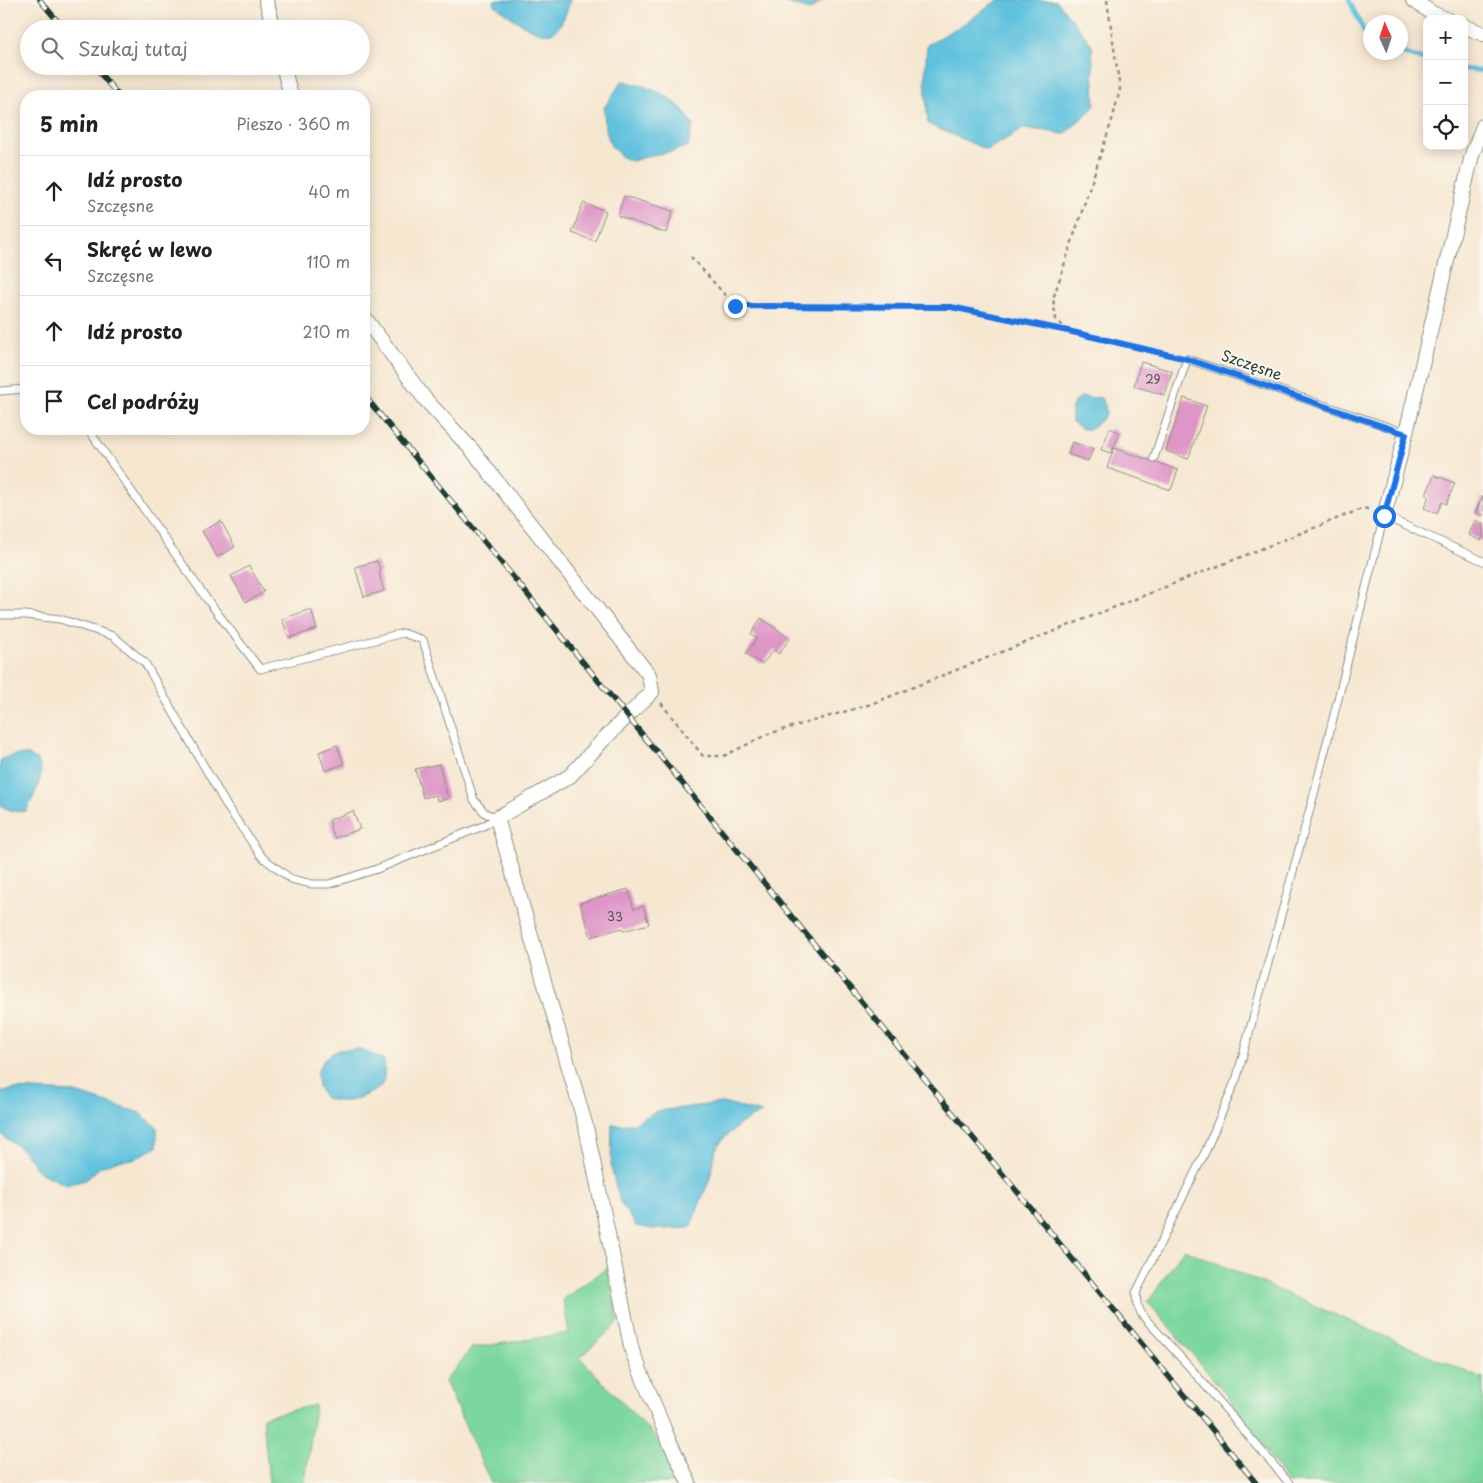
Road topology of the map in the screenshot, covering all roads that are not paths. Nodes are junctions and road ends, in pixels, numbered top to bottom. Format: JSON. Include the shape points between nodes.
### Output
{"nodes":[{"id":1,"x":266,"y":0,"type":"edge"},
{"id":2,"x":1413,"y":0,"type":"edge"},
{"id":3,"x":1437,"y":15,"type":"edge"},
{"id":4,"x":272,"y":20,"type":"edge"},
{"id":5,"x":1468,"y":28,"type":"edge"},
{"id":6,"x":1483,"y":34,"type":"edge"},
{"id":7,"x":285,"y":75,"type":"edge"},
{"id":8,"x":289,"y":90,"type":"edge"},
{"id":9,"x":1483,"y":126,"type":"edge"},
{"id":10,"x":370,"y":325,"type":"edge"},
{"id":11,"x":20,"y":389,"type":"edge"},
{"id":12,"x":0,"y":391,"type":"edge"},
{"id":13,"x":1406,"y":434,"type":"junction"},
{"id":14,"x":92,"y":435,"type":"edge"},
{"id":15,"x":1154,"y":458,"type":"dead end"},
{"id":16,"x":1384,"y":516,"type":"junction"},
{"id":17,"x":1483,"y":561,"type":"edge"},
{"id":18,"x":0,"y":615,"type":"edge"},
{"id":19,"x":497,"y":818,"type":"junction"},
{"id":20,"x":689,"y":1483,"type":"edge"},
{"id":21,"x":1289,"y":1483,"type":"edge"}],
"edges":[{"from":1,"to":4,"type":"street"},
{"from":2,"to":3,"type":"street"},
{"from":5,"to":6,"type":"street"},
{"from":7,"to":8,"type":"street"},
{"from":9,"to":13,"type":"street","via":[[1472,155]]},
{"from":10,"to":19,"type":"street","via":[[424,399],[472,450],[649,675],[652,692],[570,776]]},
{"from":11,"to":12,"type":"lane"},
{"from":13,"to":15,"type":"lane","name":"Szczęsne","via":[[1187,359]]},
{"from":13,"to":16,"type":"street"},
{"from":14,"to":19,"type":"lane","via":[[206,598],[260,669],[403,633],[423,640],[474,800],[484,813]]},
{"from":16,"to":17,"type":"lane"},
{"from":16,"to":21,"type":"lane","via":[[1314,794],[1237,1077],[1206,1150],[1136,1293],[1142,1315]]},
{"from":18,"to":19,"type":"lane","via":[[60,619],[86,627],[113,636],[145,663],[228,808],[262,856],[291,878],[312,884],[328,884],[377,869]]},
{"from":19,"to":20,"type":"street","via":[[586,1127],[632,1351]]}]}
